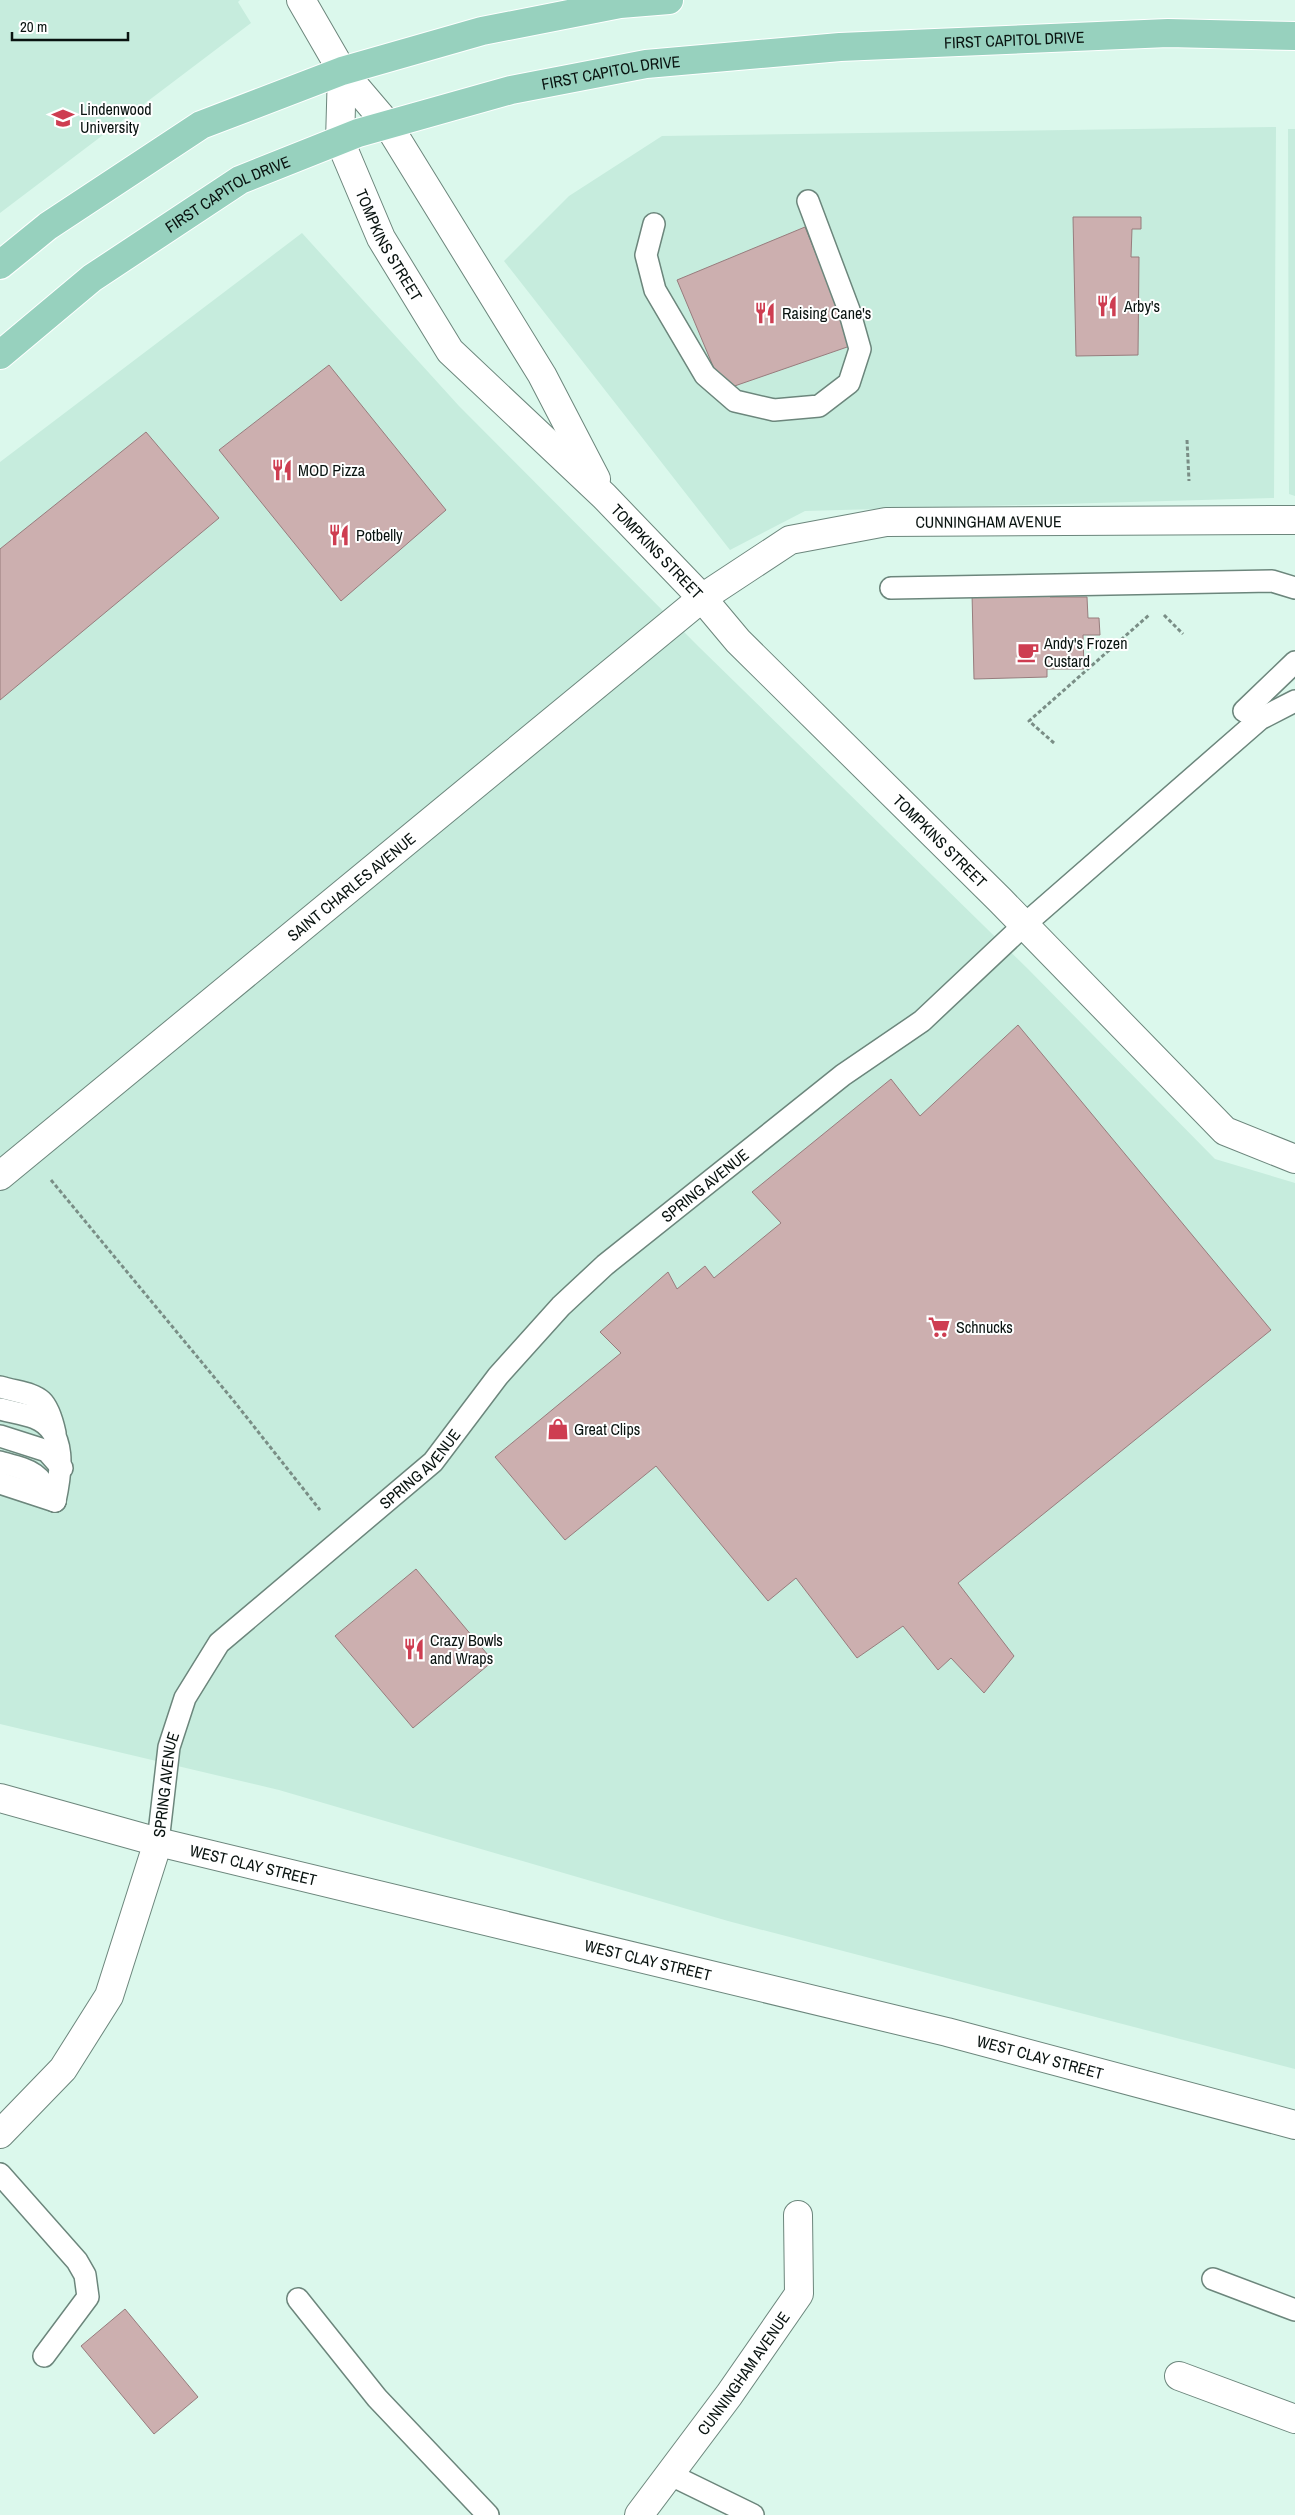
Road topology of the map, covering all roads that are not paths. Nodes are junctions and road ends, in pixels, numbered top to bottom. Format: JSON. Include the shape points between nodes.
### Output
{"nodes":[{"id":1,"x":301,"y":0,"type":"edge"},
{"id":2,"x":669,"y":0,"type":"edge"},
{"id":3,"x":1295,"y":36,"type":"edge"},
{"id":4,"x":342,"y":71,"type":"junction"},
{"id":5,"x":388,"y":124,"type":"junction"},
{"id":6,"x":340,"y":141,"type":"junction"},
{"id":7,"x":808,"y":201,"type":"dead end"},
{"id":8,"x":654,"y":224,"type":"dead end"},
{"id":9,"x":0,"y":265,"type":"edge"},
{"id":10,"x":0,"y":355,"type":"edge"},
{"id":11,"x":604,"y":496,"type":"junction"},
{"id":12,"x":1295,"y":520,"type":"edge"},
{"id":13,"x":891,"y":588,"type":"dead end"},
{"id":14,"x":1295,"y":588,"type":"edge"},
{"id":15,"x":702,"y":598,"type":"junction"},
{"id":16,"x":1295,"y":662,"type":"edge"},
{"id":17,"x":1295,"y":701,"type":"edge"},
{"id":18,"x":1244,"y":712,"type":"dead end"},
{"id":19,"x":1024,"y":925,"type":"junction"},
{"id":20,"x":1295,"y":1159,"type":"edge"},
{"id":21,"x":0,"y":1176,"type":"edge"},
{"id":22,"x":0,"y":1387,"type":"edge"},
{"id":23,"x":0,"y":1409,"type":"edge"},
{"id":24,"x":55,"y":1433,"type":"junction"},
{"id":25,"x":0,"y":1436,"type":"edge"},
{"id":26,"x":0,"y":1462,"type":"edge"},
{"id":27,"x":62,"y":1468,"type":"junction"},
{"id":28,"x":0,"y":1483,"type":"edge"},
{"id":29,"x":55,"y":1501,"type":"junction"},
{"id":30,"x":0,"y":1798,"type":"edge"},
{"id":31,"x":158,"y":1842,"type":"junction"},
{"id":32,"x":1295,"y":2125,"type":"edge"},
{"id":33,"x":0,"y":2134,"type":"edge"},
{"id":34,"x":0,"y":2174,"type":"edge"},
{"id":35,"x":798,"y":2214,"type":"dead end"},
{"id":36,"x":1213,"y":2279,"type":"dead end"},
{"id":37,"x":298,"y":2299,"type":"dead end"},
{"id":38,"x":1295,"y":2310,"type":"edge"},
{"id":39,"x":44,"y":2356,"type":"dead end"},
{"id":40,"x":1179,"y":2376,"type":"dead end"},
{"id":41,"x":1295,"y":2419,"type":"edge"},
{"id":42,"x":669,"y":2474,"type":"junction"},
{"id":43,"x":488,"y":2515,"type":"edge"},
{"id":44,"x":639,"y":2515,"type":"edge"},
{"id":45,"x":752,"y":2515,"type":"edge"}],
"edges":[{"from":1,"to":4,"type":"street","name":"TOMPKINS STREET"},
{"from":2,"to":4,"type":"main road","via":[[620,4],[482,31]]},
{"from":3,"to":5,"type":"main road","name":"FIRST CAPITOL DRIVE","via":[[1168,33],[840,47],[646,64],[511,90]]},
{"from":4,"to":5,"type":"street","name":"TOMPKINS STREET"},
{"from":4,"to":6,"type":"street","name":"TOMPKINS STREET"},
{"from":4,"to":9,"type":"main road","via":[[201,124],[48,226]]},
{"from":5,"to":6,"type":"main road","name":"FIRST CAPITOL DRIVE"},
{"from":5,"to":11,"type":"street","name":"TOMPKINS STREET","via":[[542,375]]},
{"from":6,"to":10,"type":"main road","name":"FIRST CAPITOL DRIVE","via":[[240,180],[92,278]]},
{"from":6,"to":11,"type":"street","name":"TOMPKINS STREET","via":[[381,238],[450,351]]},
{"from":7,"to":8,"type":"lane","via":[[849,310],[860,349],[849,383],[819,406],[774,410],[735,401],[705,375],[655,290],[646,255]]},
{"from":11,"to":15,"type":"street","name":"TOMPKINS STREET"},
{"from":12,"to":15,"type":"street","name":"CUNNINGHAM AVENUE","via":[[886,522],[790,540]]},
{"from":13,"to":14,"type":"lane","via":[[1272,581]]},
{"from":15,"to":19,"type":"street","name":"TOMPKINS STREET","via":[[738,641]]},
{"from":15,"to":21,"type":"street","name":"SAINT CHARLES AVENUE"},
{"from":16,"to":18,"type":"lane"},
{"from":17,"to":19,"type":"lane","name":"SPRING AVENUE","via":[[1260,719]]},
{"from":19,"to":20,"type":"street","name":"TOMPKINS STREET","via":[[1225,1131]]},
{"from":19,"to":31,"type":"lane","name":"SPRING AVENUE","via":[[922,1021],[843,1075],[605,1265],[561,1306],[498,1376],[433,1462],[218,1643],[185,1698],[169,1747]]},
{"from":22,"to":24,"type":"lane","via":[[40,1398],[50,1410]]},
{"from":23,"to":24,"type":"lane","via":[[36,1418]]},
{"from":24,"to":27,"type":"lane"},
{"from":25,"to":27,"type":"lane","via":[[47,1451]]},
{"from":26,"to":29,"type":"lane","via":[[31,1470],[45,1482]]},
{"from":27,"to":29,"type":"lane"},
{"from":28,"to":29,"type":"lane"},
{"from":30,"to":31,"type":"street","name":"WEST CLAY STREET"},
{"from":31,"to":32,"type":"street","name":"WEST CLAY STREET","via":[[947,2032]]},
{"from":31,"to":33,"type":"street","name":"SPRING AVENUE","via":[[109,1996],[63,2069]]},
{"from":34,"to":39,"type":"lane","via":[[77,2260],[85,2275],[88,2298]]},
{"from":35,"to":42,"type":"street","name":"CUNNINGHAM AVENUE","via":[[799,2294]]},
{"from":36,"to":38,"type":"lane"},
{"from":37,"to":43,"type":"lane","via":[[377,2398]]},
{"from":40,"to":41,"type":"street"},
{"from":42,"to":44,"type":"street","name":"CUNNINGHAM AVENUE"},
{"from":42,"to":45,"type":"lane"}]}
